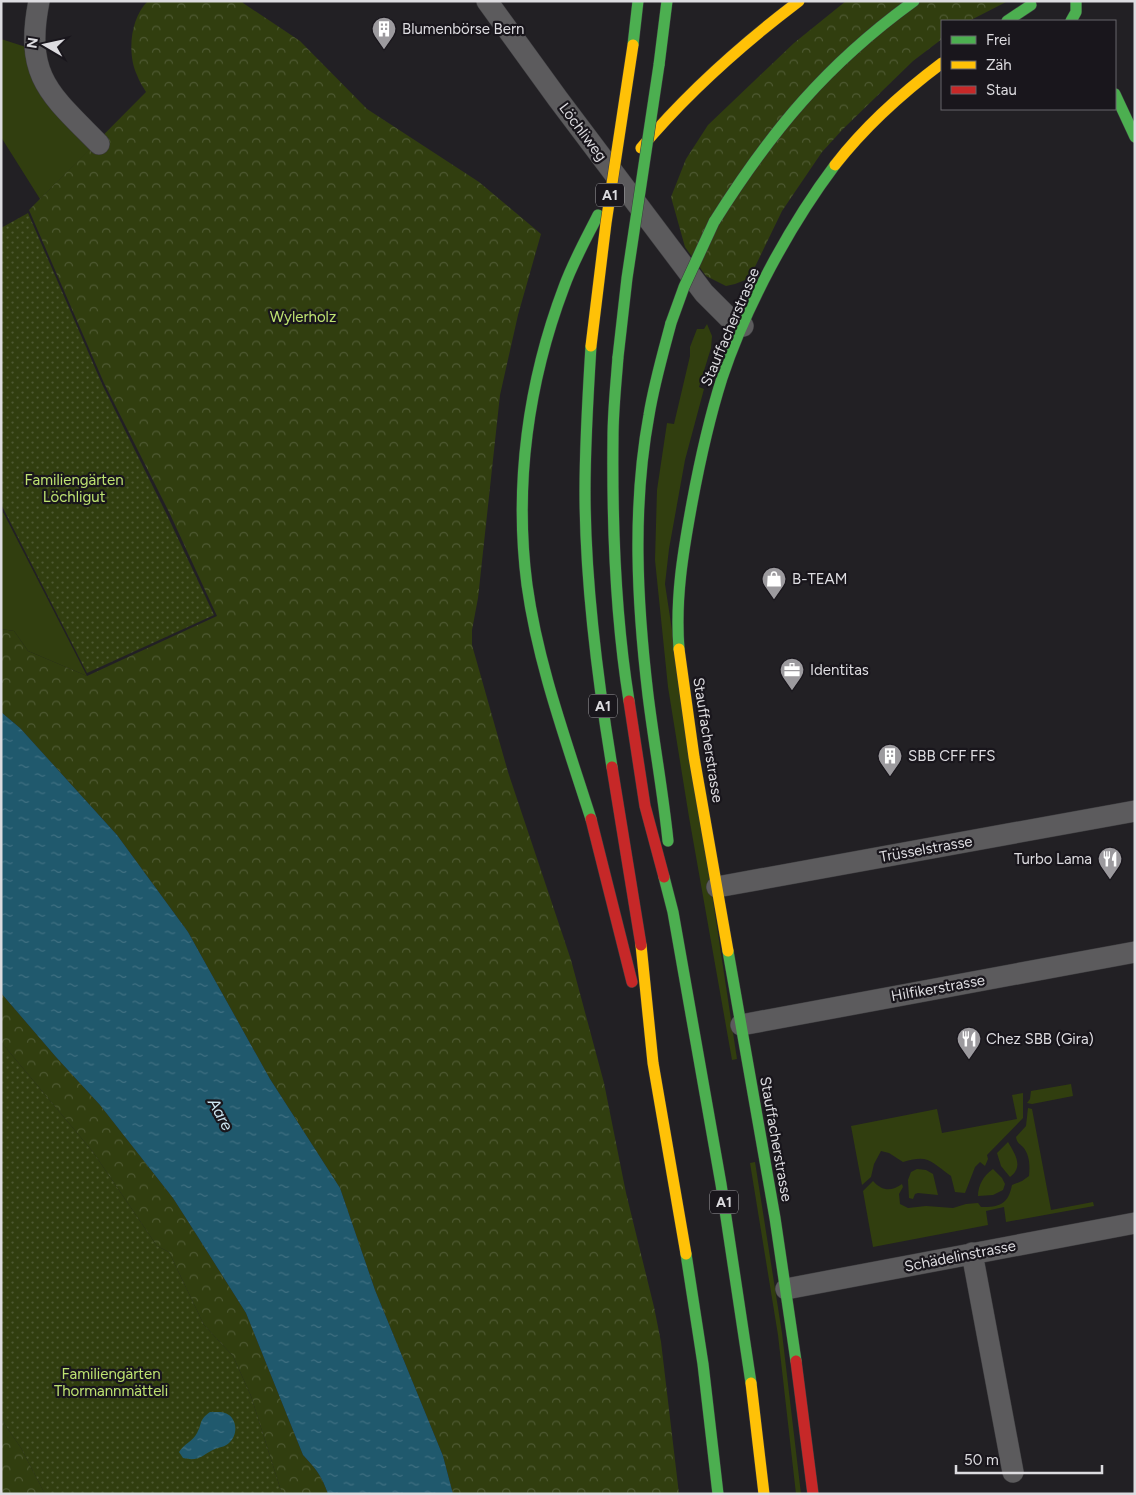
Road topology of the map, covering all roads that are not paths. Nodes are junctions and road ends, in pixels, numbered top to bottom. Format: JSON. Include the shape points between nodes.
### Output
{"nodes":[{"id":1,"x":39,"y":1,"type":"edge"},
{"id":2,"x":487,"y":1,"type":"edge"},
{"id":3,"x":638,"y":1,"type":"edge"},
{"id":4,"x":667,"y":1,"type":"edge"},
{"id":5,"x":799,"y":1,"type":"edge"},
{"id":6,"x":914,"y":1,"type":"edge"},
{"id":7,"x":1032,"y":3,"type":"edge"},
{"id":8,"x":1034,"y":18,"type":"dead end"},
{"id":9,"x":1008,"y":20,"type":"edge"},
{"id":10,"x":941,"y":64,"type":"edge"},
{"id":11,"x":1116,"y":96,"type":"edge"},
{"id":12,"x":1135,"y":137,"type":"edge"},
{"id":13,"x":99,"y":144,"type":"dead end"},
{"id":14,"x":637,"y":154,"type":"dead end"},
{"id":15,"x":624,"y":175,"type":"dead end"},
{"id":16,"x":743,"y":326,"type":"junction"},
{"id":17,"x":1135,"y":811,"type":"edge"},
{"id":18,"x":717,"y":887,"type":"junction"},
{"id":19,"x":673,"y":912,"type":"junction"},
{"id":20,"x":1135,"y":952,"type":"edge"},
{"id":21,"x":741,"y":1025,"type":"junction"},
{"id":22,"x":653,"y":1063,"type":"junction"},
{"id":23,"x":1135,"y":1223,"type":"edge"},
{"id":24,"x":972,"y":1253,"type":"junction"},
{"id":25,"x":786,"y":1289,"type":"junction"},
{"id":26,"x":1013,"y":1472,"type":"dead end"},
{"id":27,"x":718,"y":1494,"type":"edge"},
{"id":28,"x":764,"y":1494,"type":"edge"},
{"id":29,"x":813,"y":1494,"type":"edge"}],
"edges":[{"from":1,"to":13,"type":"street","via":[[35,54],[41,74],[56,100]]},
{"from":2,"to":16,"type":"street","name":"Löchliweg","via":[[704,293],[728,317]]},
{"from":3,"to":22,"type":"main road","number":"A1","bridge":true,"via":[[604,232],[591,346],[585,492],[590,598],[609,745],[640,931]]},
{"from":4,"to":19,"type":"main road","number":"A1","bridge":true,"via":[[618,357],[613,490],[622,646],[645,806]]},
{"from":5,"to":14,"type":"main road","via":[[718,65],[659,126]]},
{"from":6,"to":19,"type":"main road","bridge":true,"via":[[863,40],[825,76],[756,157],[714,222],[684,287],[660,357],[643,446],[637,542],[646,668],[664,804]]},
{"from":7,"to":8,"type":"main road"},
{"from":7,"to":9,"type":"main road"},
{"from":10,"to":16,"type":"main road","name":"Stauffacherstrasse","via":[[876,118],[838,162],[799,217]]},
{"from":11,"to":12,"type":"main road"},
{"from":15,"to":22,"type":"main road","bridge":true,"via":[[598,215],[564,287],[538,369],[524,465],[523,526],[534,627],[591,822]]},
{"from":16,"to":18,"type":"main road","name":"Stauffacherstrasse","via":[[719,387],[708,427],[686,529],[678,598],[679,656]]},
{"from":17,"to":18,"type":"street","name":"Trüsselstrasse"},
{"from":18,"to":21,"type":"main road","name":"Stauffacherstrasse"},
{"from":19,"to":28,"type":"main road","number":"A1","via":[[734,1259]]},
{"from":20,"to":21,"type":"street","name":"Hilfikerstrasse"},
{"from":21,"to":25,"type":"main road","name":"Stauffacherstrasse"},
{"from":22,"to":27,"type":"main road","number":"A1","via":[[695,1313]]},
{"from":23,"to":24,"type":"street","name":"Schädelinstrasse"},
{"from":24,"to":25,"type":"street","name":"Schädelinstrasse"},
{"from":24,"to":26,"type":"street"},
{"from":25,"to":29,"type":"main road","name":"Stauffacherstrasse"}]}
